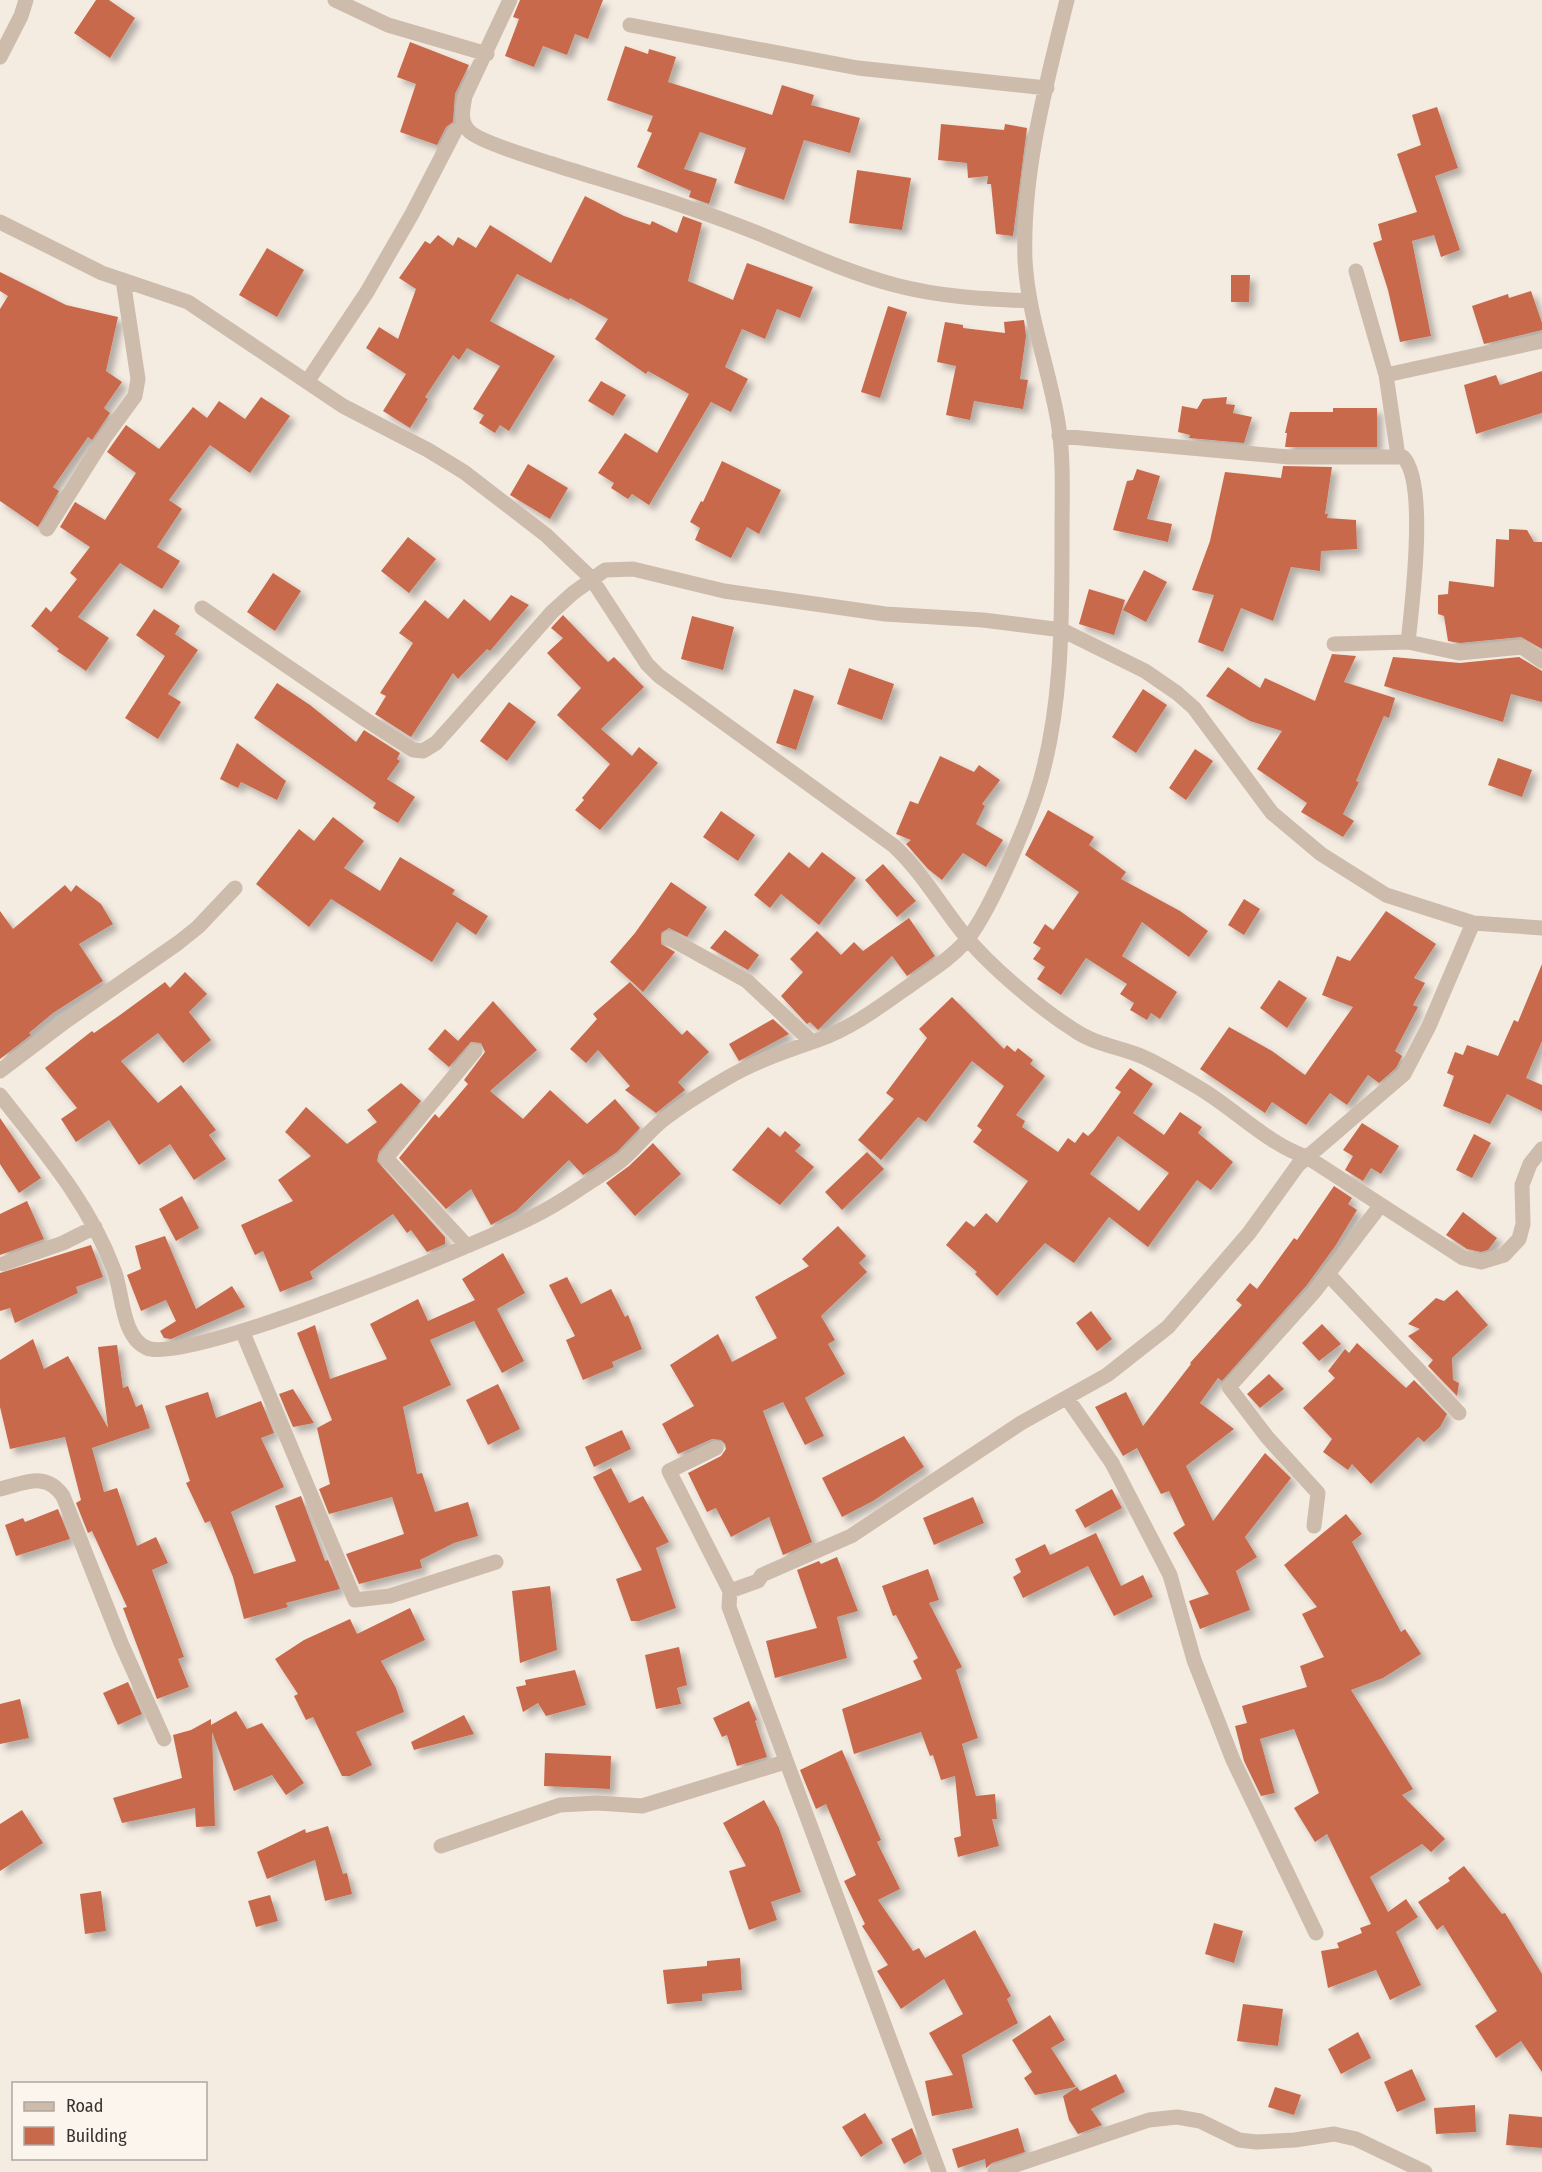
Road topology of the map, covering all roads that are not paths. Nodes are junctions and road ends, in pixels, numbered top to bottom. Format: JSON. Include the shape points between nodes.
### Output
{"nodes":[{"id":1,"x":26,"y":0,"type":"edge"},
{"id":2,"x":335,"y":0,"type":"edge"},
{"id":3,"x":510,"y":0,"type":"edge"},
{"id":4,"x":1067,"y":0,"type":"edge"},
{"id":5,"x":630,"y":25,"type":"dead end"},
{"id":6,"x":487,"y":54,"type":"junction"},
{"id":7,"x":0,"y":57,"type":"edge"},
{"id":8,"x":1047,"y":88,"type":"junction"},
{"id":9,"x":455,"y":131,"type":"dead end"},
{"id":10,"x":0,"y":222,"type":"edge"},
{"id":11,"x":1356,"y":271,"type":"dead end"},
{"id":12,"x":123,"y":280,"type":"junction"},
{"id":13,"x":1030,"y":301,"type":"junction"},
{"id":14,"x":1542,"y":341,"type":"edge"},
{"id":15,"x":1386,"y":375,"type":"junction"},
{"id":16,"x":307,"y":382,"type":"junction"},
{"id":17,"x":1059,"y":436,"type":"junction"},
{"id":18,"x":1398,"y":456,"type":"junction"},
{"id":19,"x":47,"y":529,"type":"dead end"},
{"id":20,"x":591,"y":578,"type":"junction"},
{"id":21,"x":202,"y":608,"type":"dead end"},
{"id":22,"x":1062,"y":630,"type":"junction"},
{"id":23,"x":1408,"y":642,"type":"junction"},
{"id":24,"x":1334,"y":644,"type":"dead end"},
{"id":25,"x":1542,"y":661,"type":"edge"},
{"id":26,"x":235,"y":888,"type":"dead end"},
{"id":27,"x":1473,"y":923,"type":"junction"},
{"id":28,"x":1542,"y":928,"type":"edge"},
{"id":29,"x":669,"y":938,"type":"dead end"},
{"id":30,"x":968,"y":939,"type":"junction"},
{"id":31,"x":812,"y":1042,"type":"junction"},
{"id":32,"x":475,"y":1051,"type":"dead end"},
{"id":33,"x":0,"y":1071,"type":"edge"},
{"id":34,"x":0,"y":1095,"type":"edge"},
{"id":35,"x":1542,"y":1149,"type":"edge"},
{"id":36,"x":1307,"y":1157,"type":"junction"},
{"id":37,"x":1380,"y":1206,"type":"junction"},
{"id":38,"x":95,"y":1227,"type":"junction"},
{"id":39,"x":467,"y":1246,"type":"junction"},
{"id":40,"x":3,"y":1263,"type":"dead end"},
{"id":41,"x":1328,"y":1274,"type":"junction"},
{"id":42,"x":243,"y":1333,"type":"junction"},
{"id":43,"x":1067,"y":1398,"type":"junction"},
{"id":44,"x":1459,"y":1413,"type":"dead end"},
{"id":45,"x":716,"y":1448,"type":"dead end"},
{"id":46,"x":0,"y":1489,"type":"edge"},
{"id":47,"x":1314,"y":1526,"type":"dead end"},
{"id":48,"x":496,"y":1562,"type":"dead end"},
{"id":49,"x":730,"y":1591,"type":"junction"},
{"id":50,"x":165,"y":1739,"type":"dead end"},
{"id":51,"x":785,"y":1762,"type":"junction"},
{"id":52,"x":441,"y":1846,"type":"dead end"},
{"id":53,"x":1316,"y":1933,"type":"dead end"},
{"id":54,"x":939,"y":2172,"type":"edge"},
{"id":55,"x":995,"y":2172,"type":"edge"},
{"id":56,"x":1425,"y":2172,"type":"edge"}],
"edges":[{"from":1,"to":7,"type":"street"},
{"from":2,"to":6,"type":"street","via":[[388,25]]},
{"from":3,"to":6,"type":"street"},
{"from":4,"to":8,"type":"street"},
{"from":5,"to":8,"type":"street","via":[[858,68]]},
{"from":6,"to":13,"type":"street","via":[[465,96],[462,113],[469,131],[477,136],[685,206],[876,280],[962,298]]},
{"from":8,"to":13,"type":"street","via":[[1026,209],[1025,263]]},
{"from":9,"to":16,"type":"street","via":[[372,282]]},
{"from":10,"to":12,"type":"street","via":[[74,261]]},
{"from":11,"to":15,"type":"street"},
{"from":12,"to":16,"type":"street","via":[[188,302]]},
{"from":12,"to":19,"type":"street","via":[[138,379],[135,396]]},
{"from":13,"to":17,"type":"street"},
{"from":14,"to":15,"type":"street"},
{"from":15,"to":18,"type":"street"},
{"from":16,"to":20,"type":"street","via":[[464,472],[546,535]]},
{"from":17,"to":18,"type":"street","via":[[1289,457]]},
{"from":17,"to":22,"type":"street"},
{"from":18,"to":23,"type":"street","via":[[1410,467],[1416,488]]},
{"from":20,"to":21,"type":"street","via":[[552,612],[436,743],[423,751],[413,750],[366,720]]},
{"from":20,"to":22,"type":"street","via":[[605,570],[633,569],[724,591],[885,614]]},
{"from":20,"to":30,"type":"street","via":[[647,664],[659,676],[894,846],[909,859]]},
{"from":22,"to":27,"type":"street","via":[[1145,671],[1194,708],[1272,813],[1321,854],[1386,895]]},
{"from":22,"to":30,"type":"street","via":[[1048,754],[1035,799]]},
{"from":23,"to":24,"type":"street"},
{"from":23,"to":25,"type":"street","via":[[1459,653],[1522,647]]},
{"from":26,"to":33,"type":"street","via":[[178,943]]},
{"from":27,"to":28,"type":"street"},
{"from":27,"to":36,"type":"street","via":[[1404,1074]]},
{"from":29,"to":31,"type":"street","via":[[747,981]]},
{"from":30,"to":31,"type":"street","via":[[872,1014]]},
{"from":30,"to":36,"type":"street","via":[[1019,987],[1075,1031],[1141,1056],[1252,1123],[1286,1150]]},
{"from":31,"to":39,"type":"street","via":[[748,1065],[660,1122],[623,1159],[579,1190],[533,1217]]},
{"from":32,"to":39,"type":"street","via":[[386,1158]]},
{"from":34,"to":38,"type":"street","via":[[68,1182]]},
{"from":35,"to":37,"type":"street","via":[[1530,1164],[1522,1185],[1523,1224],[1519,1239],[1503,1255],[1481,1262],[1463,1258]]},
{"from":36,"to":37,"type":"street"},
{"from":36,"to":43,"type":"street","via":[[1249,1233],[1168,1327],[1107,1375]]},
{"from":37,"to":41,"type":"street"},
{"from":38,"to":40,"type":"street","via":[[63,1243]]},
{"from":38,"to":42,"type":"street","via":[[116,1273],[129,1328],[138,1343],[162,1352]]},
{"from":39,"to":42,"type":"street"},
{"from":41,"to":44,"type":"street"},
{"from":41,"to":47,"type":"street","via":[[1229,1387],[1267,1437],[1318,1493]]},
{"from":42,"to":48,"type":"street","via":[[355,1600],[390,1596]]},
{"from":43,"to":49,"type":"street","via":[[1021,1423],[851,1536]]},
{"from":43,"to":53,"type":"street","via":[[1112,1463],[1170,1575],[1194,1660],[1233,1760]]},
{"from":45,"to":49,"type":"street","via":[[669,1471]]},
{"from":46,"to":50,"type":"street","via":[[41,1480],[55,1485],[63,1496],[121,1643]]},
{"from":49,"to":51,"type":"street","via":[[729,1607]]},
{"from":51,"to":52,"type":"street","via":[[642,1806],[560,1805]]},
{"from":51,"to":54,"type":"street"},
{"from":55,"to":56,"type":"street","via":[[1149,2120],[1177,2117],[1200,2121],[1239,2140],[1256,2142],[1334,2134],[1356,2139]]}]}
